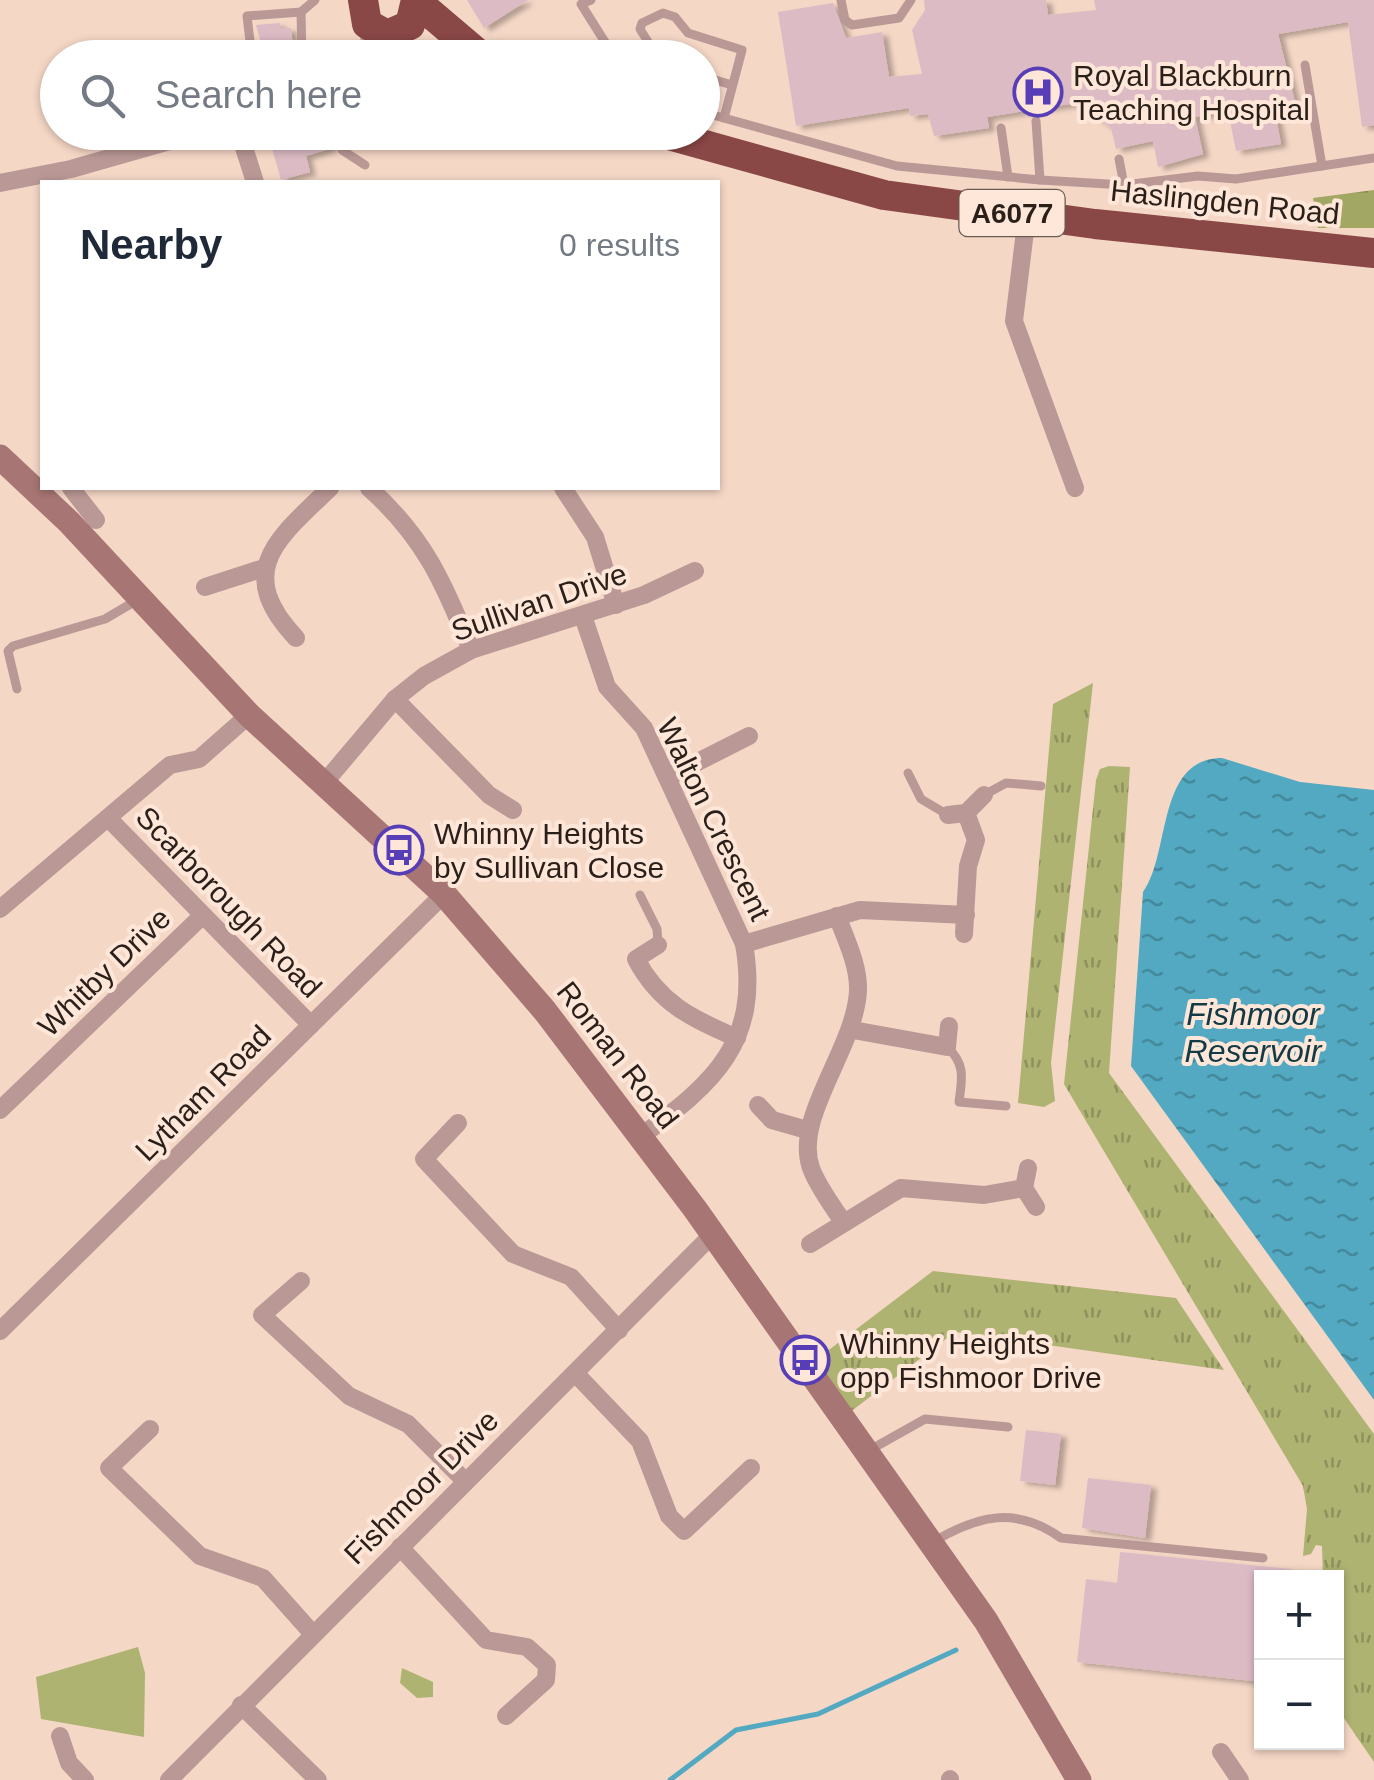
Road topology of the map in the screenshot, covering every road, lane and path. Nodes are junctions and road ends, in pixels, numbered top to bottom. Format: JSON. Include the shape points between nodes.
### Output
{"nodes":[{"id":1,"x":314,"y":0,"type":"edge"},
{"id":2,"x":841,"y":0,"type":"edge"},
{"id":3,"x":910,"y":0,"type":"edge"},
{"id":4,"x":416,"y":1,"type":"edge"},
{"id":5,"x":583,"y":1,"type":"edge"},
{"id":6,"x":301,"y":12,"type":"junction"},
{"id":7,"x":374,"y":28,"type":"edge"},
{"id":8,"x":248,"y":40,"type":"edge"},
{"id":9,"x":302,"y":40,"type":"edge"},
{"id":10,"x":428,"y":40,"type":"edge"},
{"id":11,"x":461,"y":40,"type":"edge"},
{"id":12,"x":605,"y":40,"type":"edge"},
{"id":13,"x":647,"y":40,"type":"edge"},
{"id":14,"x":710,"y":40,"type":"edge"},
{"id":15,"x":720,"y":43,"type":"edge"},
{"id":16,"x":1305,"y":65,"type":"dead end"},
{"id":17,"x":720,"y":82,"type":"edge"},
{"id":18,"x":732,"y":86,"type":"junction"},
{"id":19,"x":720,"y":117,"type":"edge"},
{"id":20,"x":724,"y":118,"type":"junction"},
{"id":21,"x":1036,"y":121,"type":"dead end"},
{"id":22,"x":1001,"y":128,"type":"dead end"},
{"id":23,"x":140,"y":150,"type":"edge"},
{"id":24,"x":245,"y":150,"type":"edge"},
{"id":25,"x":342,"y":150,"type":"edge"},
{"id":26,"x":720,"y":150,"type":"edge"},
{"id":27,"x":1119,"y":158,"type":"dead end"},
{"id":28,"x":1374,"y":158,"type":"edge"},
{"id":29,"x":364,"y":165,"type":"dead end"},
{"id":30,"x":1322,"y":166,"type":"junction"},
{"id":31,"x":1008,"y":177,"type":"junction"},
{"id":32,"x":254,"y":180,"type":"edge"},
{"id":33,"x":1040,"y":180,"type":"junction"},
{"id":34,"x":0,"y":183,"type":"edge"},
{"id":35,"x":1124,"y":185,"type":"junction"},
{"id":36,"x":1027,"y":215,"type":"junction"},
{"id":37,"x":1374,"y":253,"type":"edge"},
{"id":38,"x":0,"y":457,"type":"edge"},
{"id":39,"x":1075,"y":488,"type":"dead end"},
{"id":40,"x":77,"y":490,"type":"edge"},
{"id":41,"x":328,"y":490,"type":"edge"},
{"id":42,"x":371,"y":490,"type":"edge"},
{"id":43,"x":564,"y":490,"type":"edge"},
{"id":44,"x":96,"y":520,"type":"dead end"},
{"id":45,"x":264,"y":568,"type":"junction"},
{"id":46,"x":695,"y":570,"type":"dead end"},
{"id":47,"x":205,"y":587,"type":"dead end"},
{"id":48,"x":141,"y":598,"type":"junction"},
{"id":49,"x":616,"y":605,"type":"junction"},
{"id":50,"x":582,"y":616,"type":"junction"},
{"id":51,"x":296,"y":638,"type":"dead end"},
{"id":52,"x":472,"y":650,"type":"junction"},
{"id":53,"x":17,"y":689,"type":"dead end"},
{"id":54,"x":395,"y":699,"type":"junction"},
{"id":55,"x":249,"y":715,"type":"junction"},
{"id":56,"x":749,"y":736,"type":"dead end"},
{"id":57,"x":908,"y":773,"type":"dead end"},
{"id":58,"x":668,"y":777,"type":"junction"},
{"id":59,"x":326,"y":782,"type":"junction"},
{"id":60,"x":1041,"y":786,"type":"dead end"},
{"id":61,"x":984,"y":795,"type":"joint"},
{"id":62,"x":513,"y":810,"type":"dead end"},
{"id":63,"x":957,"y":814,"type":"junction"},
{"id":64,"x":108,"y":818,"type":"junction"},
{"id":65,"x":444,"y":894,"type":"junction"},
{"id":66,"x":640,"y":894,"type":"dead end"},
{"id":67,"x":0,"y":908,"type":"edge"},
{"id":68,"x":202,"y":916,"type":"junction"},
{"id":69,"x":838,"y":916,"type":"junction"},
{"id":70,"x":658,"y":944,"type":"joint"},
{"id":71,"x":744,"y":944,"type":"junction"},
{"id":72,"x":311,"y":1025,"type":"junction"},
{"id":73,"x":949,"y":1026,"type":"dead end"},
{"id":74,"x":853,"y":1030,"type":"junction"},
{"id":75,"x":737,"y":1038,"type":"junction"},
{"id":76,"x":947,"y":1047,"type":"junction"},
{"id":77,"x":758,"y":1104,"type":"dead end"},
{"id":78,"x":1006,"y":1106,"type":"dead end"},
{"id":79,"x":0,"y":1110,"type":"edge"},
{"id":80,"x":458,"y":1123,"type":"dead end"},
{"id":81,"x":807,"y":1130,"type":"junction"},
{"id":82,"x":641,"y":1136,"type":"junction"},
{"id":83,"x":1028,"y":1168,"type":"dead end"},
{"id":84,"x":1024,"y":1188,"type":"junction"},
{"id":85,"x":1036,"y":1207,"type":"dead end"},
{"id":86,"x":843,"y":1222,"type":"junction"},
{"id":87,"x":712,"y":1235,"type":"junction"},
{"id":88,"x":810,"y":1244,"type":"dead end"},
{"id":89,"x":300,"y":1281,"type":"dead end"},
{"id":90,"x":619,"y":1330,"type":"junction"},
{"id":91,"x":0,"y":1331,"type":"edge"},
{"id":92,"x":576,"y":1374,"type":"junction"},
{"id":93,"x":1008,"y":1427,"type":"dead end"},
{"id":94,"x":150,"y":1430,"type":"dead end"},
{"id":95,"x":866,"y":1452,"type":"junction"},
{"id":96,"x":751,"y":1468,"type":"dead end"},
{"id":97,"x":465,"y":1481,"type":"junction"},
{"id":98,"x":930,"y":1544,"type":"junction"},
{"id":99,"x":400,"y":1547,"type":"junction"},
{"id":100,"x":1262,"y":1558,"type":"dead end"},
{"id":101,"x":312,"y":1633,"type":"junction"},
{"id":102,"x":241,"y":1705,"type":"junction"},
{"id":103,"x":506,"y":1716,"type":"dead end"},
{"id":104,"x":60,"y":1736,"type":"dead end"},
{"id":105,"x":1221,"y":1752,"type":"dead end"},
{"id":106,"x":85,"y":1780,"type":"edge"},
{"id":107,"x":169,"y":1780,"type":"edge"},
{"id":108,"x":318,"y":1780,"type":"edge"},
{"id":109,"x":1078,"y":1780,"type":"edge"},
{"id":110,"x":1240,"y":1780,"type":"edge"}],
"edges":[{"from":1,"to":6,"type":"lane"},
{"from":2,"to":3,"type":"lane","via":[[852,25],[899,18]]},
{"from":4,"to":7,"type":"highway","via":[[415,17]]},
{"from":4,"to":11,"type":"highway"},
{"from":5,"to":12,"type":"lane"},
{"from":6,"to":8,"type":"lane","via":[[246,16]]},
{"from":6,"to":9,"type":"lane"},
{"from":7,"to":10,"type":"highway"},
{"from":13,"to":14,"type":"lane","via":[[640,28],[670,12],[688,33]]},
{"from":15,"to":18,"type":"lane","via":[[742,50]]},
{"from":16,"to":30,"type":"lane"},
{"from":17,"to":18,"type":"lane"},
{"from":18,"to":20,"type":"lane"},
{"from":19,"to":20,"type":"lane"},
{"from":20,"to":31,"type":"lane","via":[[897,166]]},
{"from":21,"to":33,"type":"lane"},
{"from":22,"to":31,"type":"lane"},
{"from":23,"to":34,"type":"street"},
{"from":24,"to":32,"type":"street"},
{"from":25,"to":29,"type":"lane"},
{"from":26,"to":36,"type":"highway","name":"Haslingden Road","number":"A6077","via":[[884,196]]},
{"from":27,"to":35,"type":"lane"},
{"from":28,"to":30,"type":"lane"},
{"from":30,"to":35,"type":"lane"},
{"from":31,"to":33,"type":"lane"},
{"from":33,"to":35,"type":"lane"},
{"from":36,"to":37,"type":"highway","name":"Haslingden Road","number":"A6077"},
{"from":36,"to":39,"type":"street","via":[[1014,321]]},
{"from":38,"to":48,"type":"street","name":"Roman Road"},
{"from":40,"to":44,"type":"street"},
{"from":41,"to":45,"type":"street","via":[[274,543]]},
{"from":42,"to":52,"type":"street","via":[[406,521],[442,576]]},
{"from":43,"to":49,"type":"street","via":[[595,537]]},
{"from":45,"to":47,"type":"street"},
{"from":45,"to":51,"type":"street","via":[[276,617]]},
{"from":46,"to":49,"type":"street","name":"Sullivan Drive"},
{"from":48,"to":53,"type":"lane","via":[[105,619],[13,646],[8,651]]},
{"from":48,"to":55,"type":"street","name":"Roman Road"},
{"from":49,"to":50,"type":"street","name":"Sullivan Drive"},
{"from":50,"to":52,"type":"street","name":"Sullivan Drive"},
{"from":50,"to":58,"type":"street","name":"Walton Crescent","via":[[607,687],[644,728]]},
{"from":52,"to":54,"type":"street","name":"Sullivan Drive"},
{"from":54,"to":59,"type":"street","name":"Sullivan Drive"},
{"from":54,"to":62,"type":"street","via":[[489,795]]},
{"from":55,"to":59,"type":"street","name":"Roman Road"},
{"from":55,"to":64,"type":"street","via":[[199,759],[170,765]]},
{"from":56,"to":58,"type":"street"},
{"from":57,"to":63,"type":"lane","via":[[921,799]]},
{"from":58,"to":71,"type":"street","name":"Walton Crescent"},
{"from":59,"to":65,"type":"street","name":"Roman Road"},
{"from":60,"to":61,"type":"lane","via":[[999,784]]},
{"from":61,"to":63,"type":"street"},
{"from":63,"to":69,"type":"street","via":[[976,840],[965,924],[877,908]]},
{"from":64,"to":67,"type":"street"},
{"from":64,"to":68,"type":"street","name":"Scarborough Road"},
{"from":65,"to":72,"type":"street","name":"Lytham Road"},
{"from":65,"to":82,"type":"street","name":"Roman Road","via":[[545,1010]]},
{"from":66,"to":70,"type":"lane","via":[[658,929]]},
{"from":68,"to":72,"type":"street","name":"Scarborough Road"},
{"from":68,"to":79,"type":"street","name":"Whitby Drive"},
{"from":69,"to":71,"type":"street"},
{"from":69,"to":74,"type":"street","via":[[858,986]]},
{"from":70,"to":75,"type":"street","via":[[636,959],[646,979],[678,1011]]},
{"from":71,"to":75,"type":"street","name":"Walton Crescent","via":[[750,1002]]},
{"from":72,"to":91,"type":"street","name":"Lytham Road"},
{"from":73,"to":76,"type":"street"},
{"from":74,"to":76,"type":"street"},
{"from":74,"to":81,"type":"street"},
{"from":75,"to":82,"type":"street","name":"Walton Crescent","via":[[702,1090]]},
{"from":76,"to":78,"type":"lane","via":[[963,1070],[959,1102]]},
{"from":77,"to":81,"type":"street","via":[[772,1120]]},
{"from":80,"to":90,"type":"street","via":[[424,1159],[513,1254],[571,1277]]},
{"from":81,"to":86,"type":"street","via":[[814,1175]]},
{"from":82,"to":87,"type":"street","name":"Roman Road"},
{"from":83,"to":84,"type":"street"},
{"from":84,"to":85,"type":"street"},
{"from":84,"to":86,"type":"street","via":[[984,1195],[901,1188]]},
{"from":86,"to":88,"type":"street"},
{"from":87,"to":90,"type":"street","name":"Fishmoor Drive"},
{"from":87,"to":95,"type":"street","name":"Roman Road"},
{"from":89,"to":97,"type":"street","via":[[262,1315],[349,1396],[408,1424]]},
{"from":90,"to":92,"type":"street","name":"Fishmoor Drive"},
{"from":92,"to":96,"type":"street","via":[[640,1441],[669,1516],[684,1531]]},
{"from":92,"to":97,"type":"street","name":"Fishmoor Drive"},
{"from":93,"to":95,"type":"lane","via":[[925,1420]]},
{"from":94,"to":101,"type":"street","via":[[109,1468],[200,1556],[263,1578]]},
{"from":95,"to":98,"type":"street","name":"Roman Road"},
{"from":97,"to":99,"type":"street","name":"Fishmoor Drive"},
{"from":98,"to":100,"type":"lane","via":[[973,1518],[1036,1521],[1060,1538]]},
{"from":98,"to":109,"type":"street","name":"Roman Road","via":[[986,1621]]},
{"from":99,"to":101,"type":"street","name":"Fishmoor Drive"},
{"from":99,"to":103,"type":"street","via":[[486,1640],[528,1647],[547,1665],[546,1680]]},
{"from":101,"to":102,"type":"street","name":"Fishmoor Drive"},
{"from":102,"to":107,"type":"street","name":"Fishmoor Drive"},
{"from":102,"to":108,"type":"street"},
{"from":104,"to":106,"type":"street","via":[[68,1762]]},
{"from":105,"to":110,"type":"street"}]}
